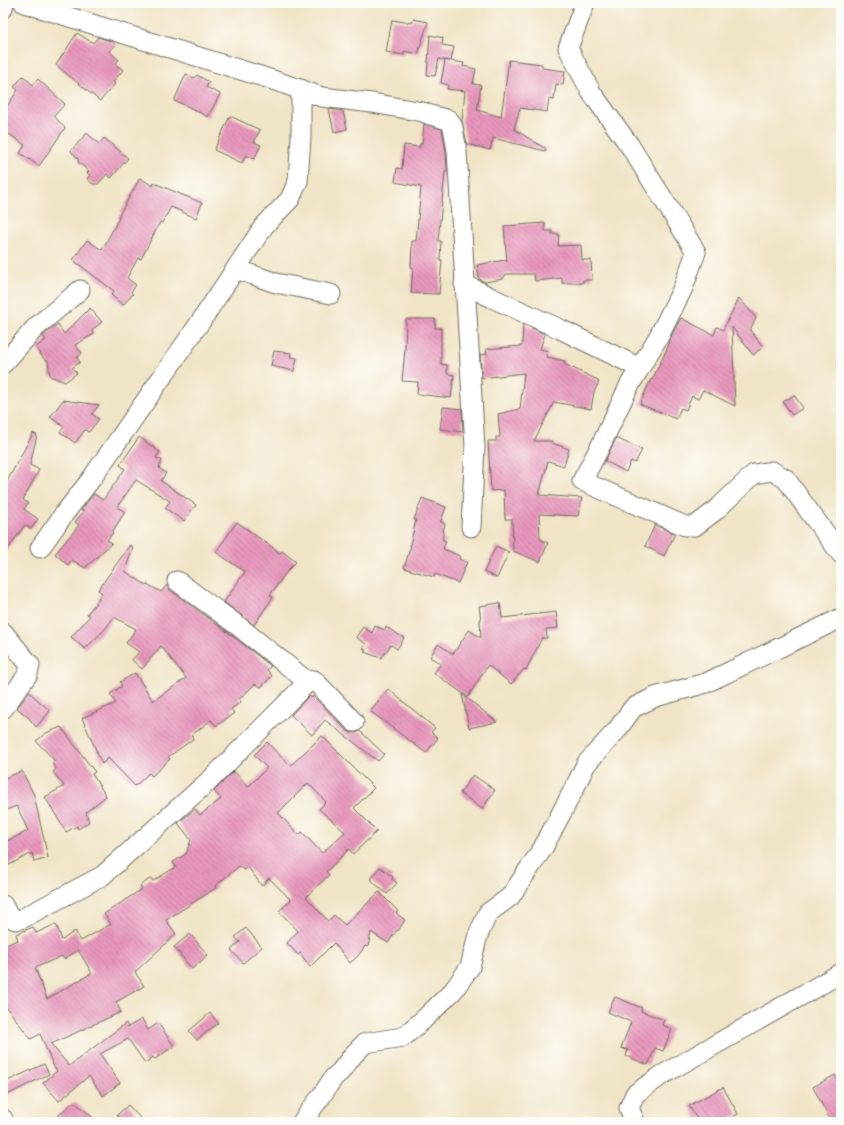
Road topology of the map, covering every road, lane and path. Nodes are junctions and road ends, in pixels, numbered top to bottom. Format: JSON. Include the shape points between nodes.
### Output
{"nodes":[{"id":1,"x":4,"y":3,"type":"edge"},
{"id":2,"x":24,"y":3,"type":"edge"},
{"id":3,"x":585,"y":3,"type":"edge"},
{"id":4,"x":3,"y":8,"type":"edge"},
{"id":5,"x":66,"y":9,"type":"edge"},
{"id":6,"x":301,"y":90,"type":"junction"},
{"id":7,"x":236,"y":269,"type":"junction"},
{"id":8,"x":464,"y":284,"type":"junction"},
{"id":9,"x":80,"y":290,"type":"dead end"},
{"id":10,"x":331,"y":294,"type":"dead end"},
{"id":11,"x":3,"y":364,"type":"edge"},
{"id":12,"x":640,"y":368,"type":"junction"},
{"id":13,"x":471,"y":527,"type":"dead end"},
{"id":14,"x":40,"y":548,"type":"dead end"},
{"id":15,"x":841,"y":554,"type":"edge"},
{"id":16,"x":177,"y":581,"type":"dead end"},
{"id":17,"x":841,"y":618,"type":"edge"},
{"id":18,"x":3,"y":632,"type":"edge"},
{"id":19,"x":308,"y":682,"type":"junction"},
{"id":20,"x":3,"y":708,"type":"edge"},
{"id":21,"x":354,"y":722,"type":"dead end"},
{"id":22,"x":3,"y":905,"type":"edge"},
{"id":23,"x":841,"y":974,"type":"edge"},
{"id":24,"x":302,"y":1122,"type":"edge"},
{"id":25,"x":635,"y":1122,"type":"edge"}],
"edges":[{"from":1,"to":4,"type":"street"},
{"from":2,"to":5,"type":"street"},
{"from":3,"to":12,"type":"street","via":[[568,48],[591,92],[630,146],[696,252],[683,288]]},
{"from":5,"to":6,"type":"street"},
{"from":6,"to":7,"type":"street","via":[[298,181],[290,199],[264,226]]},
{"from":6,"to":8,"type":"street","via":[[322,97],[424,112],[449,120],[453,127],[457,151]]},
{"from":7,"to":10,"type":"street","via":[[276,282]]},
{"from":7,"to":14,"type":"street","via":[[92,478]]},
{"from":8,"to":12,"type":"street"},
{"from":8,"to":13,"type":"street","via":[[475,447]]},
{"from":9,"to":11,"type":"street","via":[[36,327]]},
{"from":12,"to":15,"type":"street","via":[[582,481],[685,526],[695,526],[754,474],[772,471],[786,479]]},
{"from":16,"to":19,"type":"street"},
{"from":17,"to":24,"type":"street","via":[[706,682],[655,697],[633,708],[586,764],[543,848],[510,897],[488,913],[478,935],[470,967],[453,991],[403,1038],[365,1043],[334,1077]]},
{"from":18,"to":20,"type":"street","via":[[30,665],[28,674]]},
{"from":19,"to":21,"type":"street","via":[[314,680]]},
{"from":19,"to":22,"type":"street","via":[[211,779],[102,876],[24,918],[16,920],[9,917]]},
{"from":23,"to":25,"type":"street","via":[[669,1071],[635,1094],[629,1108]]}]}
